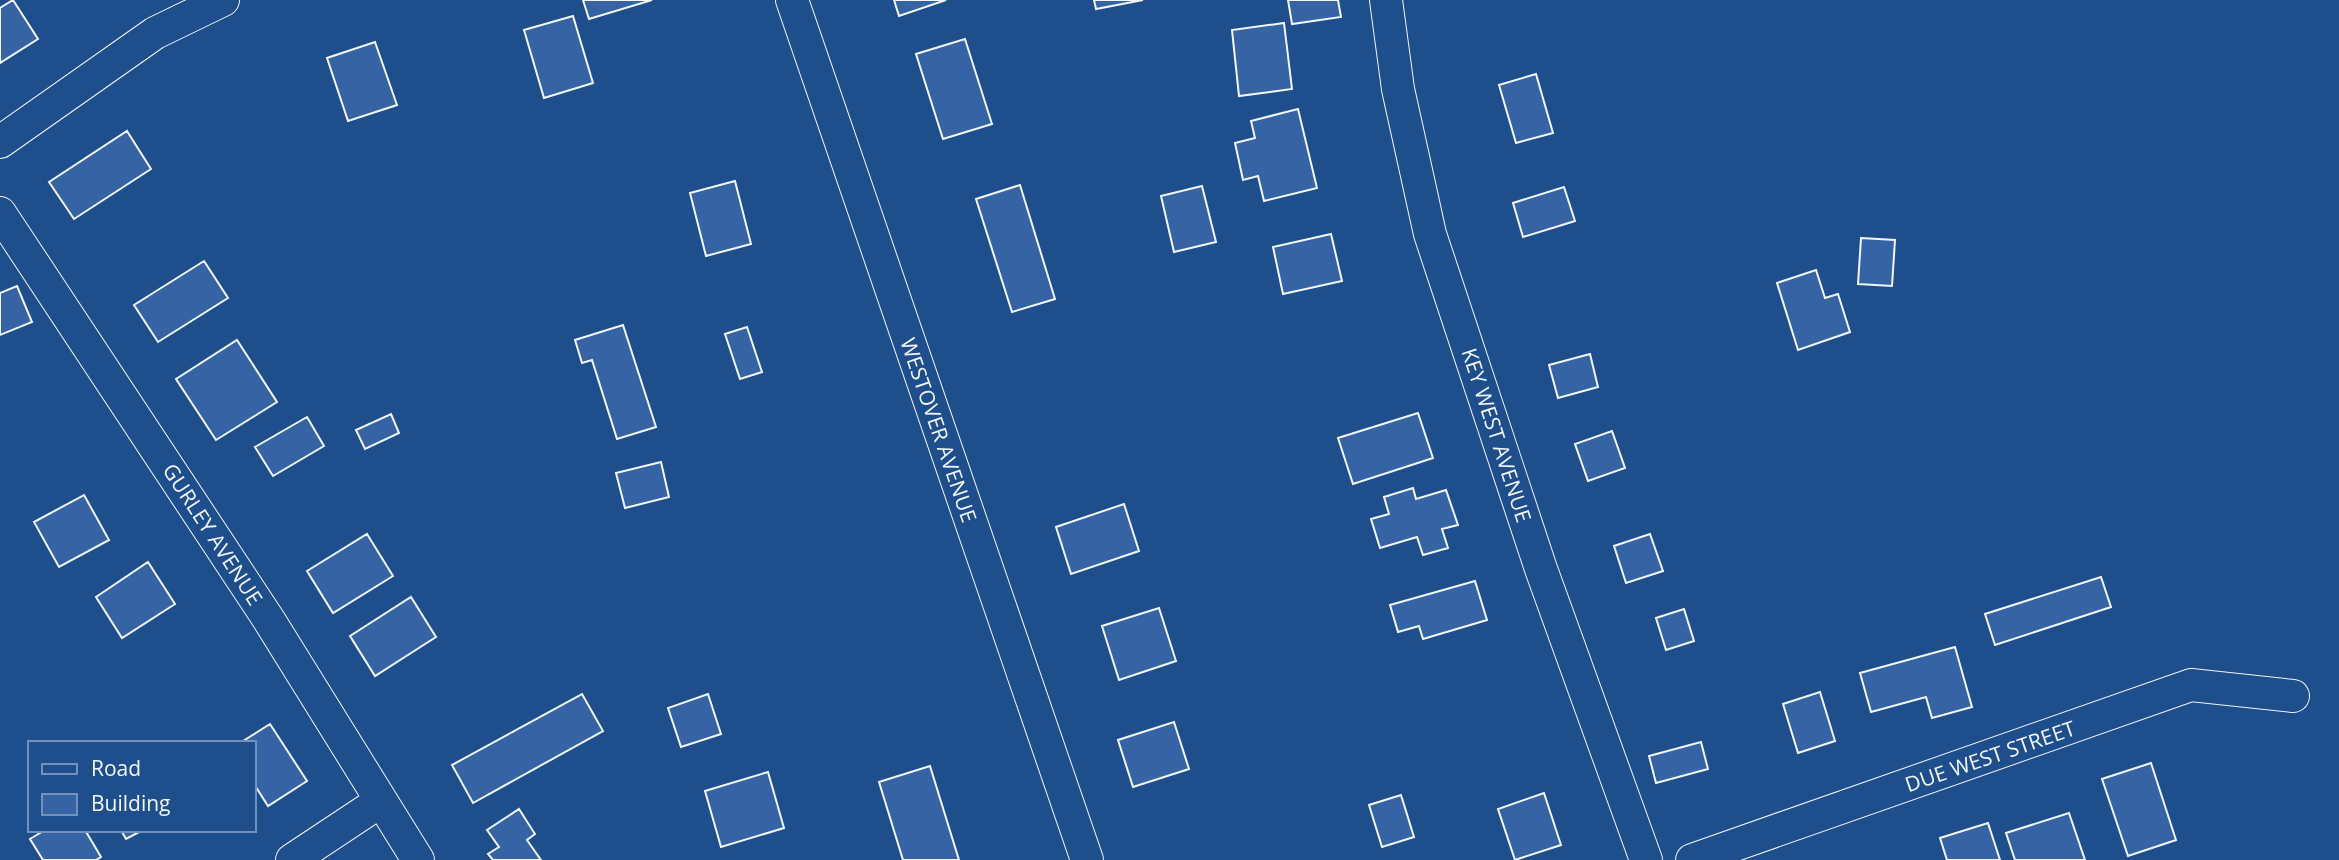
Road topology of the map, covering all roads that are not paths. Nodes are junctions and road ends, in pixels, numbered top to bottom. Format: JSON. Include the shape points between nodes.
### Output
{"nodes":[{"id":1,"x":223,"y":0,"type":"edge"},
{"id":2,"x":792,"y":0,"type":"edge"},
{"id":3,"x":1386,"y":0,"type":"edge"},
{"id":4,"x":0,"y":142,"type":"edge"},
{"id":5,"x":0,"y":213,"type":"edge"},
{"id":6,"x":2293,"y":696,"type":"dead end"},
{"id":7,"x":382,"y":801,"type":"junction"},
{"id":8,"x":292,"y":860,"type":"edge"},
{"id":9,"x":418,"y":860,"type":"edge"},
{"id":10,"x":1087,"y":860,"type":"edge"},
{"id":11,"x":1646,"y":860,"type":"edge"},
{"id":12,"x":1692,"y":860,"type":"edge"}],
"edges":[{"from":1,"to":4,"type":"street","via":[[155,33]]},
{"from":2,"to":10,"type":"street","name":"WESTOVER AVENUE"},
{"from":3,"to":11,"type":"street","name":"KEY WEST AVENUE","via":[[1398,89],[1430,234],[1541,569]]},
{"from":5,"to":7,"type":"street","name":"GURLEY AVENUE","via":[[258,602]]},
{"from":6,"to":12,"type":"street","name":"DUE WEST STREET","via":[[2191,685]]},
{"from":7,"to":8,"type":"street"},
{"from":7,"to":9,"type":"street","name":"GURLEY AVENUE"}]}
